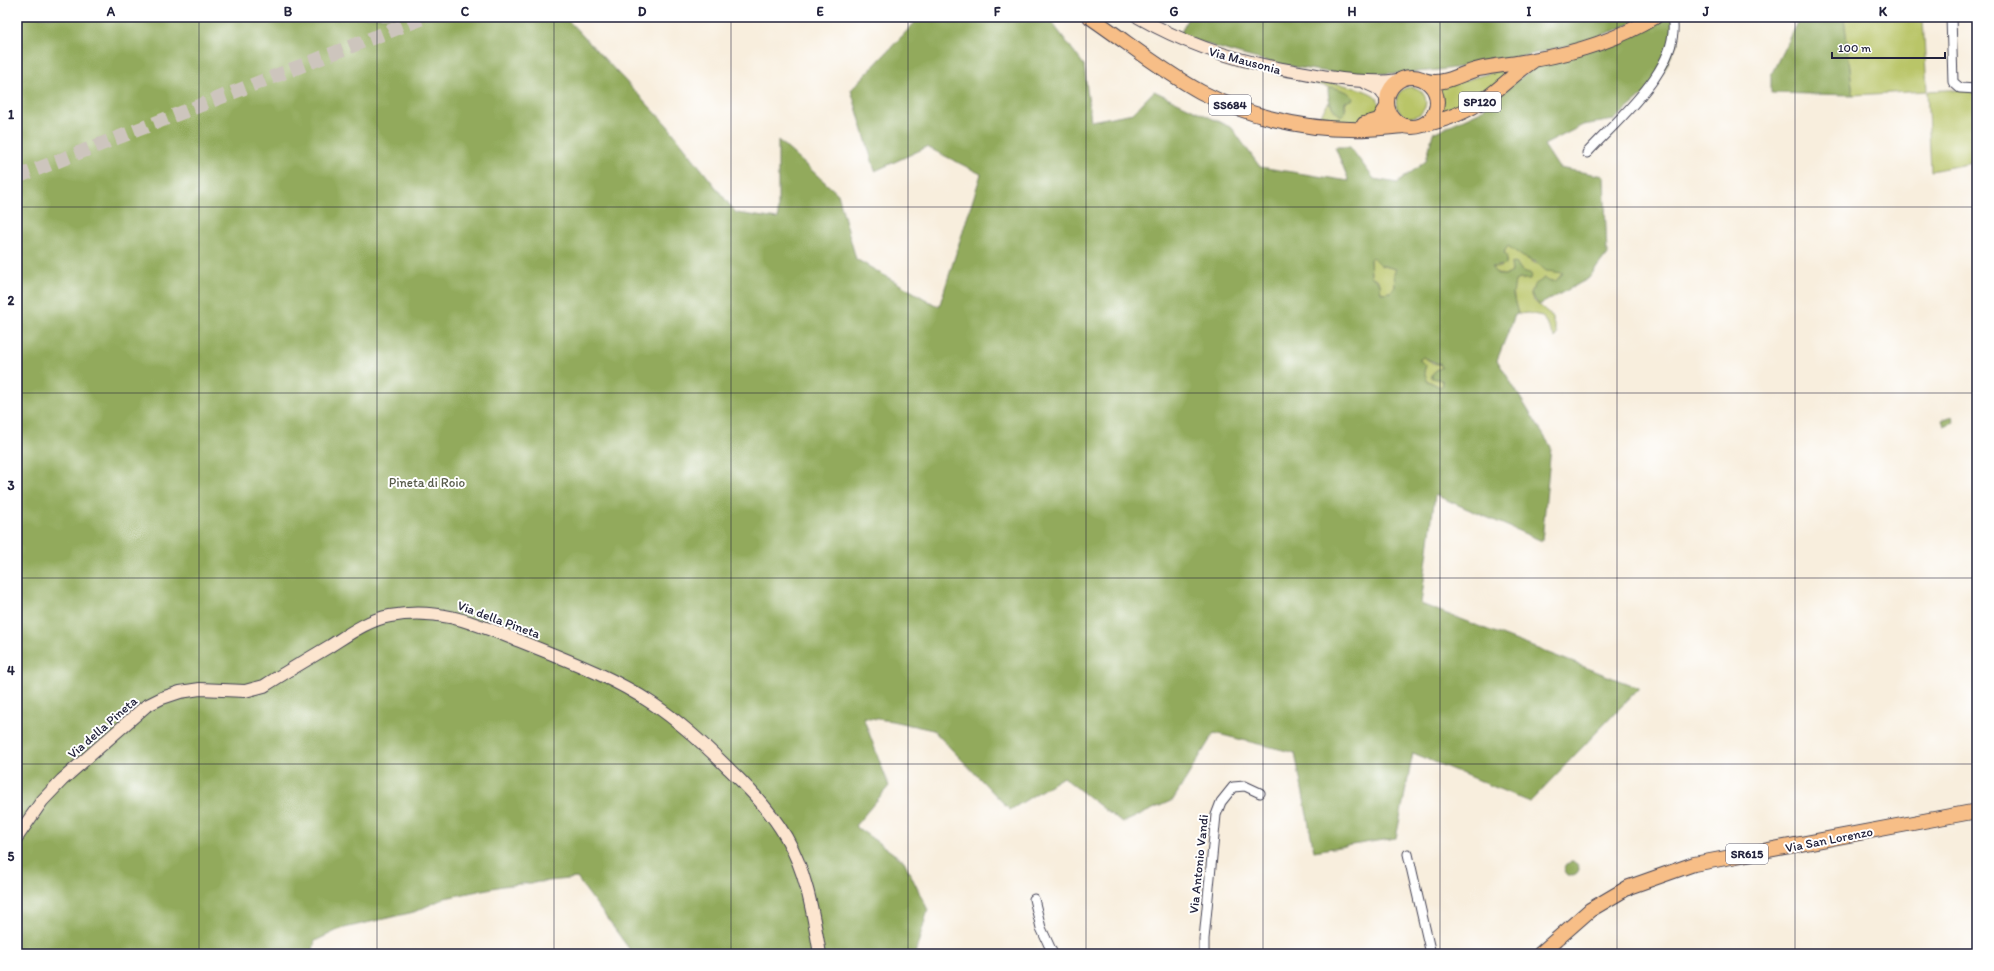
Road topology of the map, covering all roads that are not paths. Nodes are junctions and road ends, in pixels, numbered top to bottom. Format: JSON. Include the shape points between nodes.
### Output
{"nodes":[{"id":1,"x":1090,"y":17,"type":"edge"},
{"id":2,"x":1138,"y":17,"type":"edge"},
{"id":3,"x":1656,"y":17,"type":"edge"},
{"id":4,"x":1672,"y":17,"type":"edge"},
{"id":5,"x":1951,"y":17,"type":"edge"},
{"id":6,"x":1534,"y":60,"type":"junction"},
{"id":7,"x":1401,"y":79,"type":"junction"},
{"id":8,"x":1424,"y":80,"type":"junction"},
{"id":9,"x":1359,"y":81,"type":"junction"},
{"id":10,"x":1977,"y":89,"type":"edge"},
{"id":11,"x":1387,"y":103,"type":"junction"},
{"id":12,"x":1312,"y":126,"type":"junction"},
{"id":13,"x":1411,"y":126,"type":"junction"},
{"id":14,"x":1587,"y":153,"type":"dead end"},
{"id":15,"x":1260,"y":793,"type":"dead end"},
{"id":16,"x":1977,"y":810,"type":"edge"},
{"id":17,"x":17,"y":837,"type":"edge"},
{"id":18,"x":1408,"y":854,"type":"dead end"},
{"id":19,"x":1034,"y":899,"type":"dead end"},
{"id":20,"x":820,"y":954,"type":"edge"},
{"id":21,"x":1053,"y":954,"type":"edge"},
{"id":22,"x":1204,"y":954,"type":"edge"},
{"id":23,"x":1432,"y":954,"type":"edge"},
{"id":24,"x":1540,"y":954,"type":"edge"}],
"edges":[{"from":1,"to":12,"type":"main road","number":"SS684","via":[[1206,94],[1255,113]]},
{"from":2,"to":9,"type":"main road","name":"Via Mausonia","via":[[1190,43],[1227,56],[1287,70]]},
{"from":3,"to":6,"type":"main road","number":"SP120","via":[[1606,40]]},
{"from":4,"to":14,"type":"street","via":[[1672,41],[1664,65],[1644,92]]},
{"from":5,"to":10,"type":"street","via":[[1953,82],[1960,88]]},
{"from":6,"to":8,"type":"main road","number":"SP120","via":[[1478,69],[1442,83]]},
{"from":6,"to":13,"type":"main road","number":"SP120","via":[[1473,107],[1435,122]]},
{"from":7,"to":8,"type":"main road","via":[[1413,77]]},
{"from":7,"to":9,"type":"main road","name":"Via Mausonia","via":[[1386,82]]},
{"from":7,"to":11,"type":"main road","via":[[1391,87]]},
{"from":8,"to":13,"type":"main road","via":[[1434,91],[1436,106],[1429,119]]},
{"from":9,"to":11,"type":"main road","name":"Via Mausonia","via":[[1375,86]]},
{"from":11,"to":12,"type":"main road","number":"SS684","via":[[1379,120],[1369,124]]},
{"from":11,"to":13,"type":"main road","via":[[1394,119]]},
{"from":12,"to":13,"type":"main road","number":"SS684","via":[[1348,130]]},
{"from":15,"to":22,"type":"street","name":"Via Antonio Vandi","via":[[1246,786],[1233,787],[1218,808]]},
{"from":16,"to":24,"type":"main road","name":"Via San Lorenzo","number":"SR615","via":[[1694,864],[1630,887],[1590,910]]},
{"from":17,"to":20,"type":"main road","name":"Via della Pineta","via":[[42,802],[62,780],[135,715],[162,698],[200,689],[245,691],[264,686],[367,623],[389,616],[441,614],[461,618],[576,663],[651,703],[710,750],[749,788],[786,837],[810,899]]},
{"from":18,"to":23,"type":"street"},
{"from":19,"to":21,"type":"street","via":[[1041,928]]}]}
